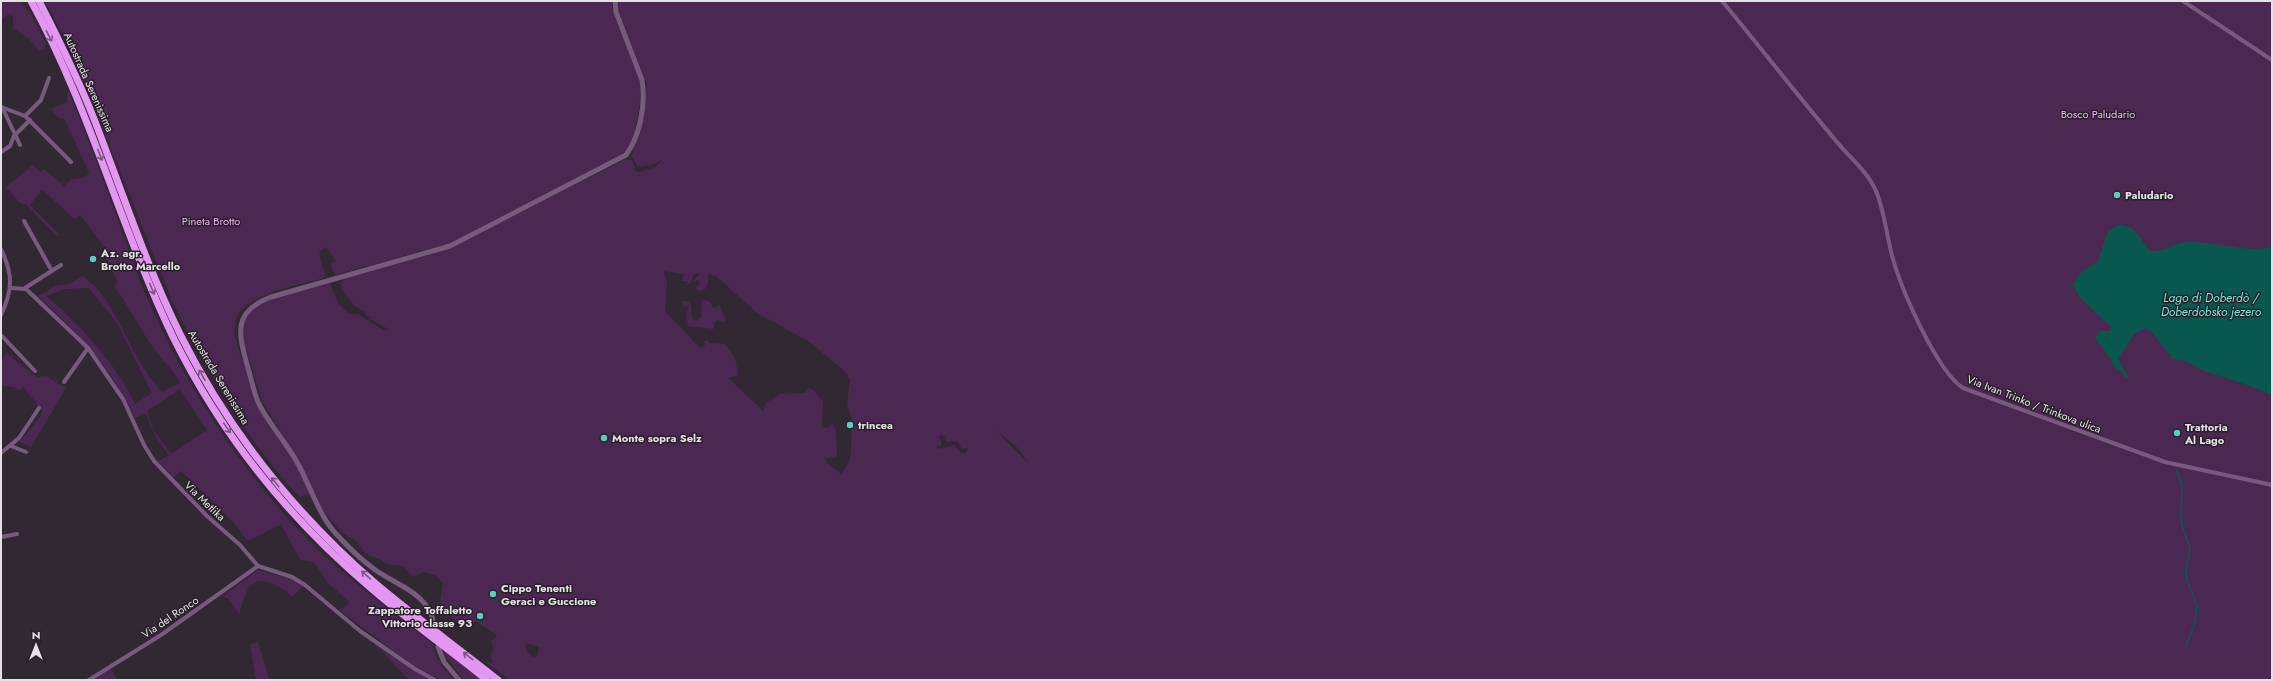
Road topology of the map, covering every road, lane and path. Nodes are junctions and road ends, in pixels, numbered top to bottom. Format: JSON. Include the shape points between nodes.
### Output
{"nodes":[{"id":1,"x":31,"y":1,"type":"edge"},
{"id":2,"x":38,"y":1,"type":"edge"},
{"id":3,"x":615,"y":1,"type":"edge"},
{"id":4,"x":1722,"y":1,"type":"edge"},
{"id":5,"x":2183,"y":1,"type":"edge"},
{"id":6,"x":2272,"y":60,"type":"edge"},
{"id":7,"x":49,"y":78,"type":"dead end"},
{"id":8,"x":1,"y":107,"type":"edge"},
{"id":9,"x":25,"y":116,"type":"junction"},
{"id":10,"x":30,"y":120,"type":"junction"},
{"id":11,"x":14,"y":136,"type":"junction"},
{"id":12,"x":20,"y":145,"type":"dead end"},
{"id":13,"x":1,"y":152,"type":"edge"},
{"id":14,"x":71,"y":162,"type":"dead end"},
{"id":15,"x":24,"y":221,"type":"dead end"},
{"id":16,"x":1,"y":249,"type":"edge"},
{"id":17,"x":2,"y":254,"type":"edge"},
{"id":18,"x":61,"y":265,"type":"dead end"},
{"id":19,"x":52,"y":271,"type":"junction"},
{"id":20,"x":11,"y":288,"type":"junction"},
{"id":21,"x":25,"y":288,"type":"junction"},
{"id":22,"x":1,"y":300,"type":"edge"},
{"id":23,"x":7,"y":303,"type":"junction"},
{"id":24,"x":1,"y":315,"type":"edge"},
{"id":25,"x":1,"y":335,"type":"edge"},
{"id":26,"x":88,"y":348,"type":"junction"},
{"id":27,"x":35,"y":371,"type":"dead end"},
{"id":28,"x":64,"y":382,"type":"dead end"},
{"id":29,"x":38,"y":408,"type":"dead end"},
{"id":30,"x":11,"y":446,"type":"junction"},
{"id":31,"x":26,"y":452,"type":"dead end"},
{"id":32,"x":1,"y":454,"type":"edge"},
{"id":33,"x":2272,"y":485,"type":"edge"},
{"id":34,"x":17,"y":534,"type":"dead end"},
{"id":35,"x":1,"y":537,"type":"edge"},
{"id":36,"x":258,"y":566,"type":"junction"},
{"id":37,"x":434,"y":624,"type":"dead end"},
{"id":38,"x":438,"y":647,"type":"dead end"},
{"id":39,"x":89,"y":680,"type":"edge"},
{"id":40,"x":435,"y":680,"type":"edge"},
{"id":41,"x":459,"y":680,"type":"edge"},
{"id":42,"x":487,"y":680,"type":"edge"},
{"id":43,"x":498,"y":680,"type":"edge"}],
"edges":[{"from":1,"to":42,"type":"highway","name":"Autostrada Serenissima","one_way":true,"via":[[74,88],[164,317],[206,396],[234,439],[276,494],[323,545],[389,604]]},
{"from":43,"to":2,"type":"highway","name":"Autostrada Serenissima","one_way":true,"via":[[394,599],[328,540],[281,489],[232,422],[203,377],[170,313],[80,85]]},
{"from":3,"to":37,"type":"street","via":[[616,12],[644,90],[635,141],[626,155],[450,246],[260,301],[246,312],[240,328],[240,338],[260,405],[297,462],[313,500],[329,526],[374,570],[420,598],[430,609]]},
{"from":4,"to":33,"type":"street","name":"Via Ivan Trinko / Trinkova ulica","via":[[1872,183],[1879,199],[1893,260],[1910,304],[1942,367],[1955,383],[2165,462]]},
{"from":5,"to":6,"type":"street"},
{"from":7,"to":9,"type":"street","via":[[41,100]]},
{"from":8,"to":9,"type":"street"},
{"from":8,"to":11,"type":"street"},
{"from":9,"to":10,"type":"street"},
{"from":10,"to":11,"type":"street"},
{"from":10,"to":14,"type":"street"},
{"from":11,"to":12,"type":"street"},
{"from":11,"to":13,"type":"street","via":[[10,146]]},
{"from":15,"to":19,"type":"street"},
{"from":16,"to":17,"type":"street"},
{"from":17,"to":20,"type":"street"},
{"from":18,"to":19,"type":"street"},
{"from":19,"to":21,"type":"street"},
{"from":20,"to":21,"type":"street"},
{"from":20,"to":23,"type":"street"},
{"from":21,"to":26,"type":"street","name":"Via Metlika"},
{"from":22,"to":23,"type":"street"},
{"from":23,"to":24,"type":"street"},
{"from":25,"to":27,"type":"street"},
{"from":26,"to":28,"type":"street"},
{"from":26,"to":36,"type":"street","name":"Via Metlika","via":[[123,399],[154,461]]},
{"from":29,"to":30,"type":"street"},
{"from":30,"to":31,"type":"street"},
{"from":30,"to":32,"type":"street"},
{"from":34,"to":35,"type":"street"},
{"from":36,"to":39,"type":"street","name":"Via del Ronco","via":[[167,630]]},
{"from":36,"to":40,"type":"street","via":[[292,577],[305,585],[360,631],[414,669]]},
{"from":38,"to":41,"type":"street","via":[[444,662]]}]}
